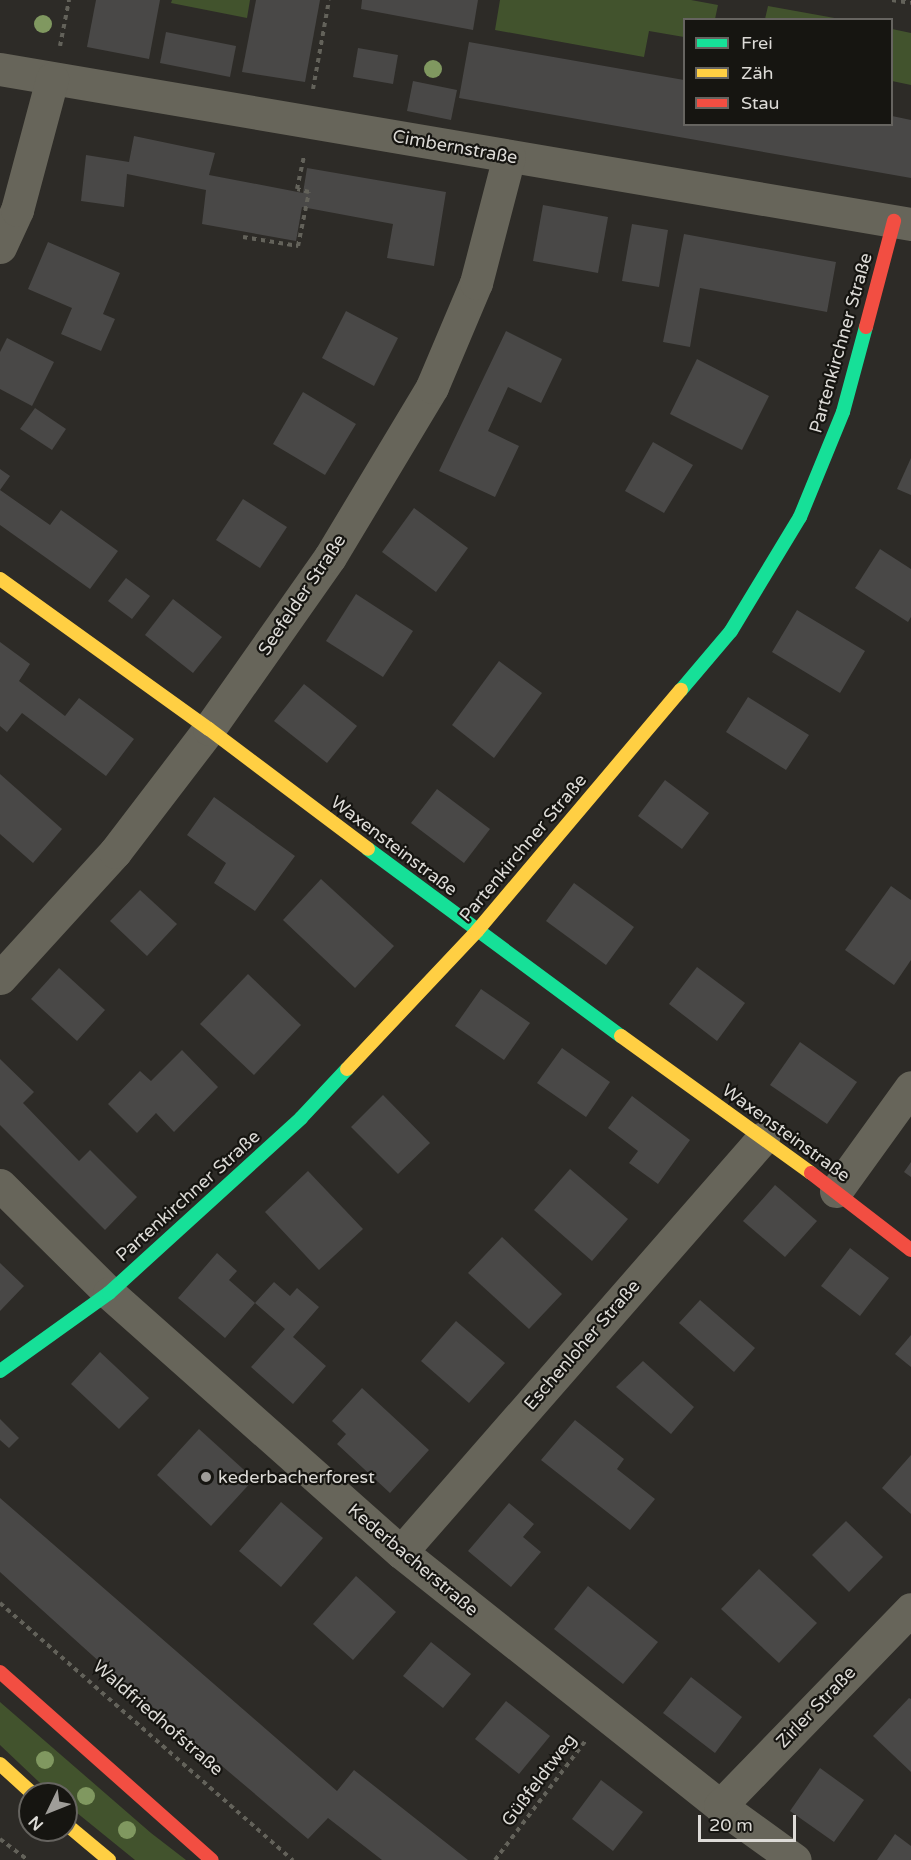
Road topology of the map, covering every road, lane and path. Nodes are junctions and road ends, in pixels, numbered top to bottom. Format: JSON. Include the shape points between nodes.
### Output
{"nodes":[{"id":1,"x":69,"y":0,"type":"edge"},
{"id":2,"x":329,"y":0,"type":"edge"},
{"id":3,"x":892,"y":0,"type":"edge"},
{"id":4,"x":911,"y":3,"type":"edge"},
{"id":5,"x":0,"y":69,"type":"edge"},
{"id":6,"x":52,"y":79,"type":"junction"},
{"id":7,"x":308,"y":122,"type":"junction"},
{"id":8,"x":509,"y":156,"type":"junction"},
{"id":9,"x":903,"y":223,"type":"edge"},
{"id":10,"x":243,"y":237,"type":"dead end"},
{"id":11,"x":0,"y":247,"type":"edge"},
{"id":12,"x":0,"y":579,"type":"edge"},
{"id":13,"x":209,"y":729,"type":"junction"},
{"id":14,"x":477,"y":931,"type":"junction"},
{"id":15,"x":0,"y":978,"type":"edge"},
{"id":16,"x":911,"y":1087,"type":"edge"},
{"id":17,"x":763,"y":1138,"type":"junction"},
{"id":18,"x":0,"y":1185,"type":"edge"},
{"id":19,"x":836,"y":1191,"type":"junction"},
{"id":20,"x":911,"y":1250,"type":"edge"},
{"id":21,"x":109,"y":1293,"type":"junction"},
{"id":22,"x":0,"y":1371,"type":"edge"},
{"id":23,"x":401,"y":1552,"type":"junction"},
{"id":24,"x":0,"y":1603,"type":"edge"},
{"id":25,"x":911,"y":1608,"type":"edge"},
{"id":26,"x":0,"y":1672,"type":"edge"},
{"id":27,"x":605,"y":1716,"type":"junction"},
{"id":28,"x":0,"y":1764,"type":"edge"},
{"id":29,"x":20,"y":1782,"type":"edge"},
{"id":30,"x":720,"y":1806,"type":"junction"},
{"id":31,"x":78,"y":1834,"type":"edge"},
{"id":32,"x":0,"y":1839,"type":"edge"},
{"id":33,"x":28,"y":1860,"type":"edge"},
{"id":34,"x":109,"y":1860,"type":"edge"},
{"id":35,"x":212,"y":1860,"type":"edge"},
{"id":36,"x":293,"y":1860,"type":"edge"},
{"id":37,"x":495,"y":1860,"type":"edge"},
{"id":38,"x":795,"y":1860,"type":"edge"}],
"edges":[{"from":1,"to":6,"type":"path"},
{"from":2,"to":7,"type":"path"},
{"from":3,"to":4,"type":"path"},
{"from":5,"to":6,"type":"street","name":"Cimbernstraße"},
{"from":6,"to":7,"type":"street","name":"Cimbernstraße"},
{"from":6,"to":11,"type":"street","via":[[17,210]]},
{"from":7,"to":8,"type":"street","name":"Cimbernstraße"},
{"from":7,"to":10,"type":"path","via":[[297,189],[309,192],[298,246]]},
{"from":8,"to":9,"type":"street","name":"Cimbernstraße"},
{"from":8,"to":13,"type":"street","name":"Seefelder Straße","via":[[476,283],[432,387],[330,558]]},
{"from":9,"to":14,"type":"street","name":"Partenkirchner Straße","via":[[843,412],[800,517],[731,631]]},
{"from":12,"to":13,"type":"street","name":"Waxensteinstraße"},
{"from":13,"to":14,"type":"street","name":"Waxensteinstraße"},
{"from":13,"to":15,"type":"street","name":"Seefelder Straße","via":[[115,852]]},
{"from":14,"to":17,"type":"street","name":"Waxensteinstraße"},
{"from":14,"to":21,"type":"street","name":"Partenkirchner Straße","via":[[301,1118]]},
{"from":16,"to":19,"type":"street"},
{"from":17,"to":19,"type":"street","name":"Waxensteinstraße"},
{"from":17,"to":23,"type":"street","name":"Eschenloher Straße"},
{"from":18,"to":21,"type":"street","name":"Kederbacherstraße"},
{"from":19,"to":20,"type":"street","name":"Waxensteinstraße"},
{"from":21,"to":22,"type":"street","name":"Partenkirchner Straße"},
{"from":21,"to":23,"type":"street","name":"Kederbacherstraße"},
{"from":23,"to":27,"type":"street","name":"Kederbacherstraße"},
{"from":24,"to":36,"type":"path","name":"Waldfriedhofstraße"},
{"from":25,"to":30,"type":"street","name":"Zirler Straße"},
{"from":26,"to":35,"type":"street"},
{"from":27,"to":30,"type":"street","name":"Kederbacherstraße"},
{"from":27,"to":37,"type":"path","name":"Güßfeldtweg"},
{"from":28,"to":29,"type":"street"},
{"from":30,"to":38,"type":"street","name":"Kederbacherstraße"},
{"from":31,"to":34,"type":"street"},
{"from":32,"to":33,"type":"path"}]}
